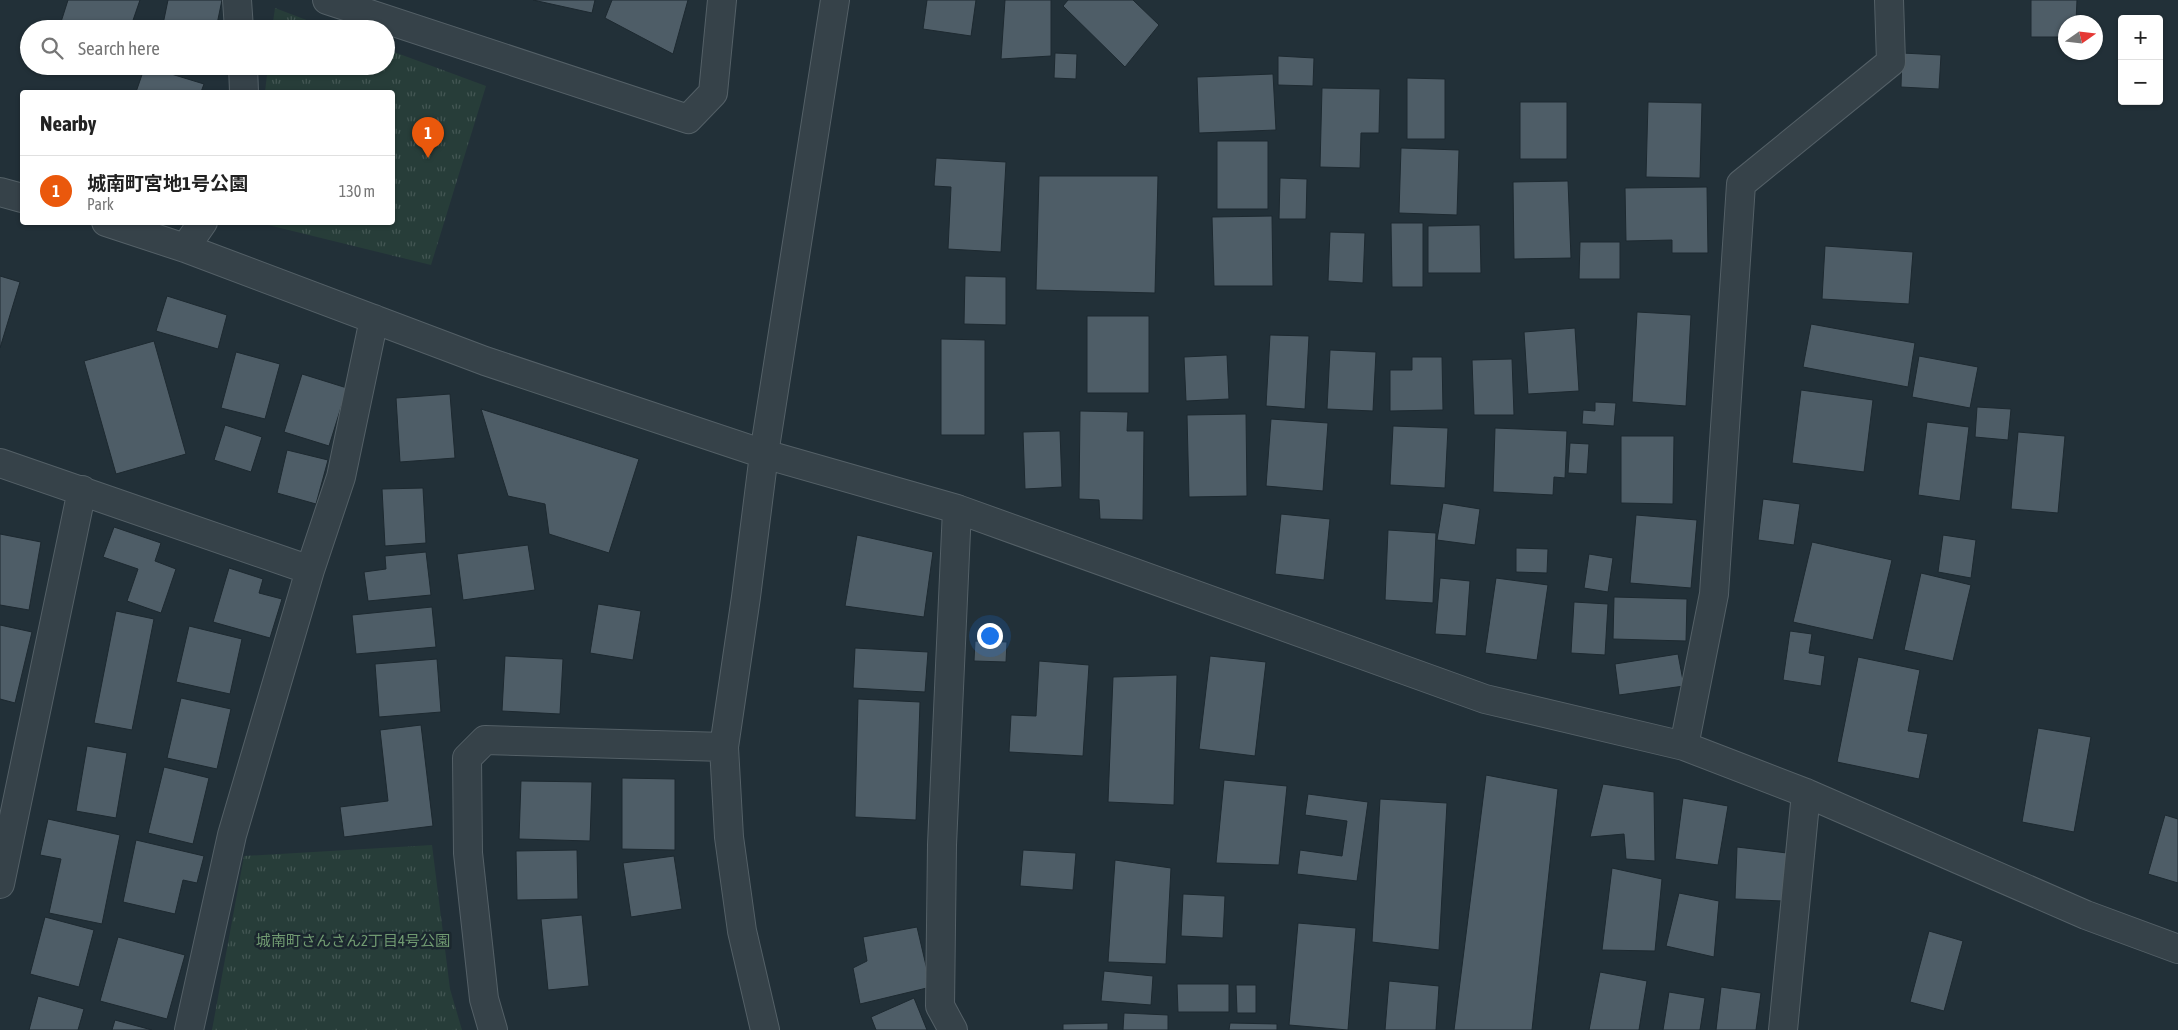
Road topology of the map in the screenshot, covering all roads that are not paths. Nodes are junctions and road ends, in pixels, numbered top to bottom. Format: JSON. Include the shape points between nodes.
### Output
{"nodes":[{"id":1,"x":237,"y":0,"type":"edge"},
{"id":2,"x":326,"y":0,"type":"edge"},
{"id":3,"x":722,"y":0,"type":"edge"},
{"id":4,"x":835,"y":0,"type":"edge"},
{"id":5,"x":1888,"y":0,"type":"edge"},
{"id":6,"x":239,"y":20,"type":"edge"},
{"id":7,"x":387,"y":20,"type":"edge"},
{"id":8,"x":395,"y":23,"type":"edge"},
{"id":9,"x":243,"y":75,"type":"edge"},
{"id":10,"x":244,"y":90,"type":"edge"},
{"id":11,"x":0,"y":192,"type":"edge"},
{"id":12,"x":20,"y":197,"type":"edge"},
{"id":13,"x":115,"y":225,"type":"edge"},
{"id":14,"x":200,"y":225,"type":"edge"},
{"id":15,"x":185,"y":248,"type":"junction"},
{"id":16,"x":374,"y":319,"type":"junction"},
{"id":17,"x":764,"y":454,"type":"junction"},
{"id":18,"x":0,"y":463,"type":"edge"},
{"id":19,"x":82,"y":490,"type":"junction"},
{"id":20,"x":957,"y":509,"type":"junction"},
{"id":21,"x":310,"y":570,"type":"junction"},
{"id":22,"x":724,"y":746,"type":"junction"},
{"id":23,"x":1684,"y":746,"type":"junction"},
{"id":24,"x":1806,"y":793,"type":"junction"},
{"id":25,"x":0,"y":884,"type":"edge"},
{"id":26,"x":2178,"y":949,"type":"edge"},
{"id":27,"x":189,"y":1030,"type":"edge"},
{"id":28,"x":493,"y":1030,"type":"edge"},
{"id":29,"x":764,"y":1030,"type":"edge"},
{"id":30,"x":953,"y":1030,"type":"edge"},
{"id":31,"x":1783,"y":1030,"type":"edge"}],
"edges":[{"from":1,"to":6,"type":"street"},
{"from":2,"to":7,"type":"street"},
{"from":3,"to":8,"type":"street","via":[[713,93],[688,119]]},
{"from":4,"to":17,"type":"street"},
{"from":5,"to":23,"type":"street","via":[[1891,62],[1741,184],[1714,594]]},
{"from":9,"to":10,"type":"street"},
{"from":11,"to":12,"type":"street"},
{"from":13,"to":15,"type":"street"},
{"from":14,"to":15,"type":"street"},
{"from":15,"to":16,"type":"street"},
{"from":16,"to":17,"type":"street","via":[[485,361]]},
{"from":16,"to":21,"type":"street","via":[[341,477]]},
{"from":17,"to":20,"type":"street"},
{"from":17,"to":22,"type":"street"},
{"from":18,"to":19,"type":"street"},
{"from":19,"to":21,"type":"street"},
{"from":19,"to":25,"type":"street"},
{"from":20,"to":23,"type":"street","via":[[1485,699]]},
{"from":20,"to":30,"type":"street","via":[[942,845],[940,1006]]},
{"from":21,"to":27,"type":"street","via":[[232,835]]},
{"from":22,"to":28,"type":"street","via":[[485,740],[467,758],[468,853],[484,999]]},
{"from":22,"to":29,"type":"street","via":[[729,837],[742,931]]},
{"from":23,"to":24,"type":"street"},
{"from":24,"to":26,"type":"street","via":[[2086,915]]},
{"from":24,"to":31,"type":"street"}]}
